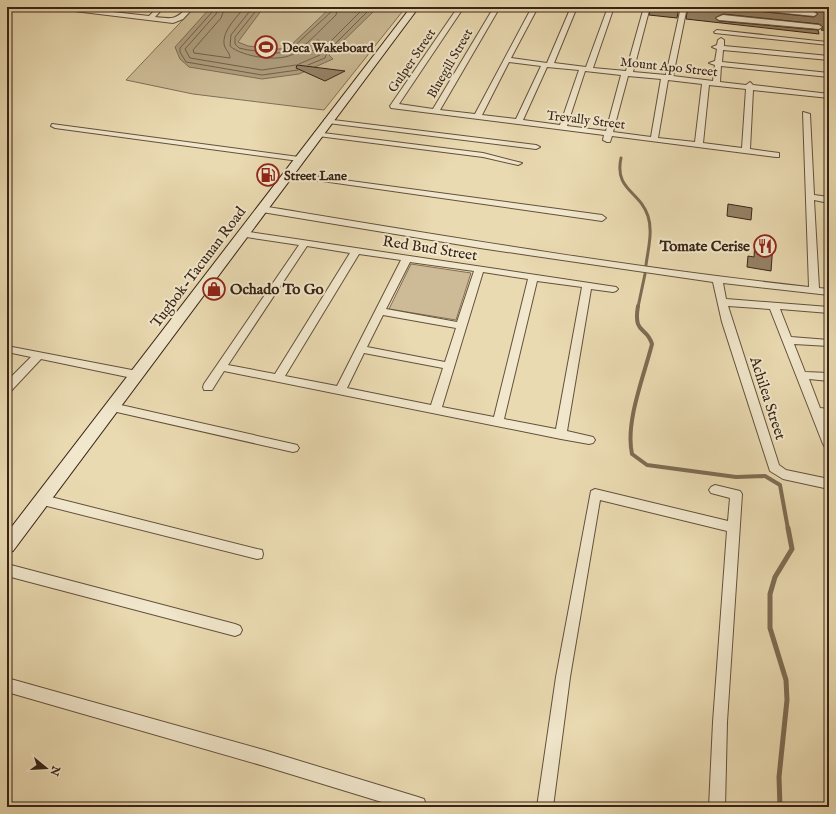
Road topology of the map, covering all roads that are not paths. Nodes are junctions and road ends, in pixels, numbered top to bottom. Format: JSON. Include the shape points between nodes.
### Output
{"nodes":[{"id":1,"x":130,"y":7,"type":"edge"},
{"id":2,"x":161,"y":7,"type":"edge"},
{"id":3,"x":191,"y":7,"type":"edge"},
{"id":4,"x":415,"y":7,"type":"edge"},
{"id":5,"x":461,"y":7,"type":"edge"},
{"id":6,"x":497,"y":7,"type":"edge"},
{"id":7,"x":535,"y":7,"type":"edge"},
{"id":8,"x":574,"y":7,"type":"edge"},
{"id":9,"x":610,"y":7,"type":"edge"},
{"id":10,"x":647,"y":7,"type":"edge"},
{"id":11,"x":684,"y":7,"type":"edge"},
{"id":12,"x":746,"y":7,"type":"edge"},
{"id":13,"x":810,"y":7,"type":"edge"},
{"id":14,"x":68,"y":8,"type":"dead end"},
{"id":15,"x":814,"y":14,"type":"junction"},
{"id":16,"x":122,"y":15,"type":"junction"},
{"id":17,"x":151,"y":18,"type":"junction"},
{"id":18,"x":719,"y":32,"type":"junction"},
{"id":19,"x":824,"y":38,"type":"edge"},
{"id":20,"x":717,"y":47,"type":"junction"},
{"id":21,"x":829,"y":58,"type":"edge"},
{"id":22,"x":507,"y":60,"type":"junction"},
{"id":23,"x":715,"y":63,"type":"junction"},
{"id":24,"x":547,"y":64,"type":"junction"},
{"id":25,"x":586,"y":68,"type":"junction"},
{"id":26,"x":627,"y":73,"type":"junction"},
{"id":27,"x":829,"y":75,"type":"edge"},
{"id":28,"x":667,"y":77,"type":"junction"},
{"id":29,"x":711,"y":81,"type":"junction"},
{"id":30,"x":749,"y":85,"type":"junction"},
{"id":31,"x":829,"y":92,"type":"edge"},
{"id":32,"x":829,"y":96,"type":"edge"},
{"id":33,"x":394,"y":106,"type":"joint"},
{"id":34,"x":435,"y":112,"type":"junction"},
{"id":35,"x":806,"y":114,"type":"dead end"},
{"id":36,"x":477,"y":117,"type":"junction"},
{"id":37,"x":328,"y":120,"type":"junction"},
{"id":38,"x":519,"y":122,"type":"junction"},
{"id":39,"x":55,"y":126,"type":"dead end"},
{"id":40,"x":563,"y":128,"type":"junction"},
{"id":41,"x":318,"y":134,"type":"junction"},
{"id":42,"x":608,"y":137,"type":"junction"},
{"id":43,"x":654,"y":139,"type":"junction"},
{"id":44,"x":698,"y":145,"type":"junction"},
{"id":45,"x":536,"y":147,"type":"dead end"},
{"id":46,"x":746,"y":151,"type":"junction"},
{"id":47,"x":776,"y":155,"type":"dead end"},
{"id":48,"x":299,"y":159,"type":"junction"},
{"id":49,"x":518,"y":163,"type":"dead end"},
{"id":50,"x":288,"y":174,"type":"junction"},
{"id":51,"x":810,"y":197,"type":"junction"},
{"id":52,"x":829,"y":200,"type":"edge"},
{"id":53,"x":262,"y":208,"type":"junction"},
{"id":54,"x":602,"y":218,"type":"dead end"},
{"id":55,"x":243,"y":234,"type":"junction"},
{"id":56,"x":305,"y":243,"type":"junction"},
{"id":57,"x":356,"y":251,"type":"junction"},
{"id":58,"x":407,"y":258,"type":"junction"},
{"id":59,"x":479,"y":269,"type":"junction"},
{"id":60,"x":533,"y":277,"type":"junction"},
{"id":61,"x":717,"y":280,"type":"junction"},
{"id":62,"x":587,"y":285,"type":"junction"},
{"id":63,"x":612,"y":289,"type":"dead end"},
{"id":64,"x":814,"y":291,"type":"junction"},
{"id":65,"x":829,"y":292,"type":"edge"},
{"id":66,"x":721,"y":302,"type":"junction"},
{"id":67,"x":774,"y":306,"type":"junction"},
{"id":68,"x":829,"y":310,"type":"edge"},
{"id":69,"x":380,"y":311,"type":"junction"},
{"id":70,"x":461,"y":326,"type":"junction"},
{"id":71,"x":787,"y":340,"type":"junction"},
{"id":72,"x":829,"y":343,"type":"edge"},
{"id":73,"x":9,"y":349,"type":"dead end"},
{"id":74,"x":361,"y":349,"type":"junction"},
{"id":75,"x":38,"y":356,"type":"junction"},
{"id":76,"x":449,"y":366,"type":"junction"},
{"id":77,"x":222,"y":367,"type":"junction"},
{"id":78,"x":801,"y":374,"type":"junction"},
{"id":79,"x":137,"y":375,"type":"junction"},
{"id":80,"x":829,"y":377,"type":"edge"},
{"id":81,"x":278,"y":378,"type":"junction"},
{"id":82,"x":208,"y":387,"type":"dead end"},
{"id":83,"x":7,"y":388,"type":"edge"},
{"id":84,"x":340,"y":391,"type":"junction"},
{"id":85,"x":112,"y":408,"type":"junction"},
{"id":86,"x":435,"y":410,"type":"junction"},
{"id":87,"x":816,"y":412,"type":"junction"},
{"id":88,"x":829,"y":413,"type":"edge"},
{"id":89,"x":498,"y":422,"type":"junction"},
{"id":90,"x":562,"y":435,"type":"junction"},
{"id":91,"x":589,"y":440,"type":"dead end"},
{"id":92,"x":829,"y":444,"type":"edge"},
{"id":93,"x":293,"y":448,"type":"dead end"},
{"id":94,"x":829,"y":484,"type":"edge"},
{"id":95,"x":715,"y":490,"type":"dead end"},
{"id":96,"x":43,"y":500,"type":"junction"},
{"id":97,"x":734,"y":528,"type":"junction"},
{"id":98,"x":7,"y":546,"type":"edge"},
{"id":99,"x":257,"y":554,"type":"dead end"},
{"id":100,"x":7,"y":570,"type":"edge"},
{"id":101,"x":234,"y":630,"type":"dead end"},
{"id":102,"x":7,"y":685,"type":"edge"},
{"id":103,"x":418,"y":805,"type":"dead end"},
{"id":104,"x":545,"y":807,"type":"edge"},
{"id":105,"x":717,"y":807,"type":"edge"}],
"edges":[{"from":1,"to":16,"type":"street"},
{"from":2,"to":17,"type":"street"},
{"from":3,"to":17,"type":"street","via":[[181,18],[173,21]]},
{"from":4,"to":37,"type":"street","name":"Tugbok-Tacunan Road"},
{"from":5,"to":33,"type":"street","name":"Gulper Street"},
{"from":6,"to":34,"type":"street","name":"Bluegill Street"},
{"from":7,"to":22,"type":"street"},
{"from":8,"to":24,"type":"street"},
{"from":9,"to":25,"type":"street"},
{"from":10,"to":26,"type":"street"},
{"from":11,"to":28,"type":"street"},
{"from":12,"to":15,"type":"street"},
{"from":13,"to":15,"type":"street"},
{"from":14,"to":16,"type":"street"},
{"from":15,"to":19,"type":"street"},
{"from":16,"to":17,"type":"street"},
{"from":18,"to":19,"type":"street"},
{"from":18,"to":19,"type":"street","via":[[721,15]]},
{"from":18,"to":20,"type":"street"},
{"from":20,"to":21,"type":"street"},
{"from":20,"to":23,"type":"street"},
{"from":22,"to":24,"type":"street","name":"Mount Apo Street"},
{"from":22,"to":36,"type":"street"},
{"from":23,"to":27,"type":"street"},
{"from":23,"to":29,"type":"street"},
{"from":24,"to":25,"type":"street","name":"Mount Apo Street"},
{"from":24,"to":38,"type":"street"},
{"from":25,"to":26,"type":"street","name":"Mount Apo Street"},
{"from":25,"to":40,"type":"street"},
{"from":26,"to":28,"type":"street","name":"Mount Apo Street"},
{"from":26,"to":42,"type":"street"},
{"from":28,"to":29,"type":"street","name":"Mount Apo Street"},
{"from":28,"to":43,"type":"street"},
{"from":29,"to":30,"type":"street","name":"Mount Apo Street"},
{"from":29,"to":44,"type":"street"},
{"from":30,"to":31,"type":"street","name":"Mount Apo Street"},
{"from":30,"to":32,"type":"street","name":"Mount Apo Street"},
{"from":30,"to":46,"type":"street"},
{"from":33,"to":34,"type":"street","name":"Trevally Street"},
{"from":34,"to":36,"type":"street","name":"Trevally Street"},
{"from":35,"to":51,"type":"street"},
{"from":36,"to":38,"type":"street","name":"Trevally Street"},
{"from":37,"to":41,"type":"street","name":"Tugbok-Tacunan Road"},
{"from":37,"to":45,"type":"street"},
{"from":38,"to":40,"type":"street","name":"Trevally Street"},
{"from":39,"to":48,"type":"street"},
{"from":40,"to":42,"type":"street","name":"Trevally Street"},
{"from":41,"to":48,"type":"street","name":"Tugbok-Tacunan Road"},
{"from":41,"to":49,"type":"street","via":[[483,155]]},
{"from":42,"to":43,"type":"street","name":"Trevally Street"},
{"from":43,"to":44,"type":"street","name":"Trevally Street"},
{"from":44,"to":46,"type":"street","name":"Trevally Street"},
{"from":46,"to":47,"type":"street","name":"Trevally Street"},
{"from":48,"to":50,"type":"street","name":"Tugbok-Tacunan Road"},
{"from":50,"to":53,"type":"street","name":"Tugbok-Tacunan Road"},
{"from":50,"to":54,"type":"street"},
{"from":51,"to":52,"type":"street"},
{"from":51,"to":64,"type":"street"},
{"from":53,"to":55,"type":"street","name":"Tugbok-Tacunan Road"},
{"from":53,"to":61,"type":"street","via":[[480,245]]},
{"from":55,"to":56,"type":"street","name":"Red Bud Street"},
{"from":55,"to":79,"type":"street","name":"Tugbok-Tacunan Road"},
{"from":56,"to":57,"type":"street","name":"Red Bud Street"},
{"from":56,"to":77,"type":"street"},
{"from":57,"to":58,"type":"street","name":"Red Bud Street"},
{"from":57,"to":81,"type":"street"},
{"from":58,"to":59,"type":"street","name":"Red Bud Street"},
{"from":58,"to":69,"type":"street"},
{"from":59,"to":60,"type":"street","name":"Red Bud Street"},
{"from":59,"to":70,"type":"street"},
{"from":60,"to":62,"type":"street","name":"Red Bud Street"},
{"from":60,"to":89,"type":"street"},
{"from":61,"to":64,"type":"street"},
{"from":61,"to":66,"type":"street","name":"Achilea Street"},
{"from":62,"to":63,"type":"street","name":"Red Bud Street"},
{"from":62,"to":90,"type":"street"},
{"from":64,"to":65,"type":"street"},
{"from":66,"to":67,"type":"street"},
{"from":66,"to":94,"type":"street","name":"Achilea Street","via":[[774,468],[783,474]]},
{"from":67,"to":68,"type":"street"},
{"from":67,"to":71,"type":"street"},
{"from":69,"to":70,"type":"street"},
{"from":69,"to":74,"type":"street"},
{"from":70,"to":76,"type":"street"},
{"from":71,"to":72,"type":"street"},
{"from":71,"to":78,"type":"street"},
{"from":73,"to":75,"type":"street"},
{"from":74,"to":76,"type":"street"},
{"from":74,"to":84,"type":"street"},
{"from":75,"to":79,"type":"street"},
{"from":75,"to":83,"type":"street"},
{"from":76,"to":86,"type":"street"},
{"from":77,"to":81,"type":"street"},
{"from":77,"to":82,"type":"street"},
{"from":78,"to":80,"type":"street"},
{"from":78,"to":87,"type":"street"},
{"from":79,"to":85,"type":"street","name":"Tugbok-Tacunan Road"},
{"from":81,"to":84,"type":"street"},
{"from":84,"to":86,"type":"street"},
{"from":85,"to":93,"type":"street"},
{"from":85,"to":96,"type":"street","name":"Tugbok-Tacunan Road"},
{"from":86,"to":89,"type":"street"},
{"from":87,"to":88,"type":"street"},
{"from":87,"to":92,"type":"street"},
{"from":89,"to":90,"type":"street"},
{"from":90,"to":91,"type":"street"},
{"from":95,"to":97,"type":"street","via":[[736,494]]},
{"from":96,"to":98,"type":"street","name":"Tugbok-Tacunan Road"},
{"from":96,"to":99,"type":"street"},
{"from":97,"to":104,"type":"street","via":[[595,494],[563,677]]},
{"from":97,"to":105,"type":"street","via":[[720,722]]},
{"from":100,"to":101,"type":"street"},
{"from":102,"to":103,"type":"street"}]}
